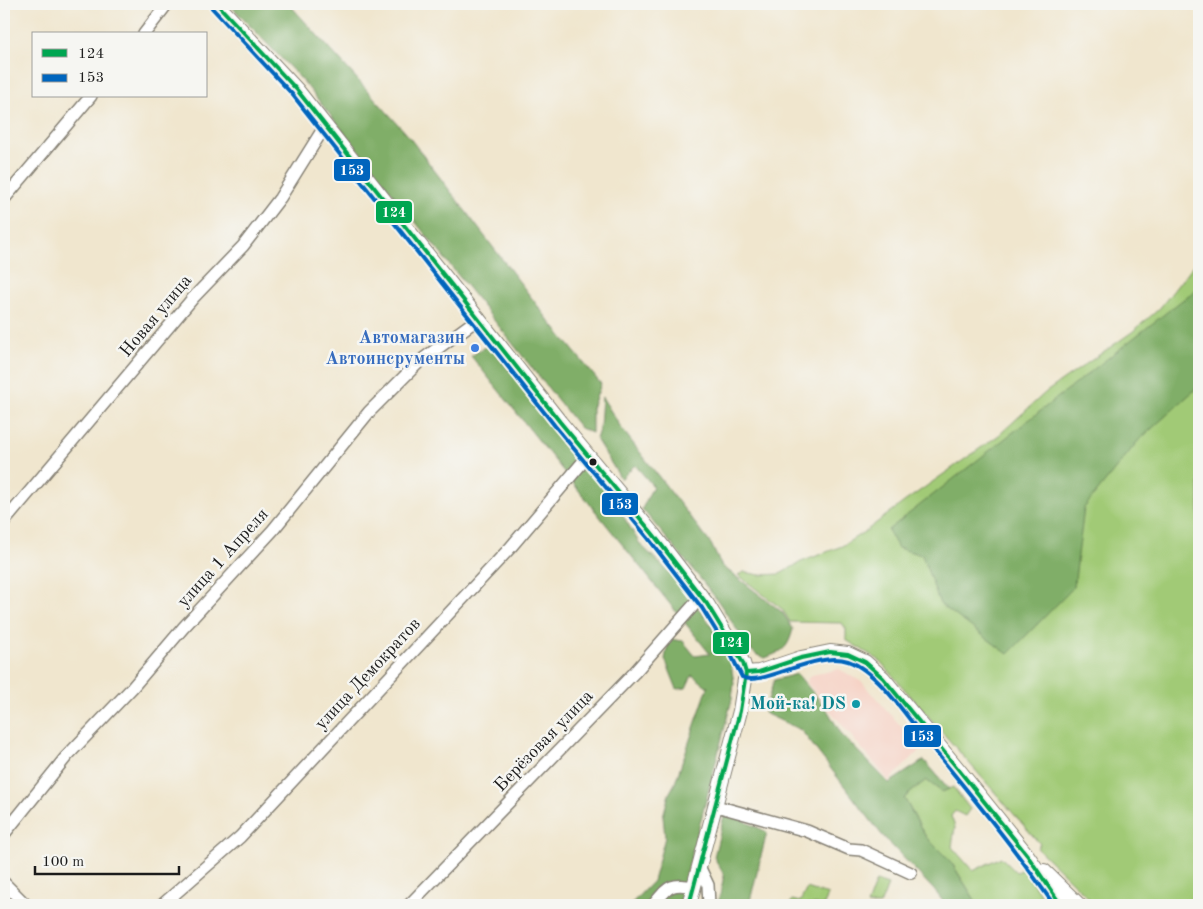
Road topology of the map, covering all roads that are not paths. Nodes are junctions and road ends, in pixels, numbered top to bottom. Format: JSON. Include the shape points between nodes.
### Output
{"nodes":[{"id":1,"x":167,"y":4,"type":"edge"},
{"id":2,"x":217,"y":4,"type":"edge"},
{"id":3,"x":146,"y":32,"type":"edge"},
{"id":4,"x":89,"y":98,"type":"edge"},
{"id":5,"x":325,"y":126,"type":"junction"},
{"id":6,"x":4,"y":199,"type":"edge"},
{"id":7,"x":479,"y":318,"type":"junction"},
{"id":8,"x":588,"y":456,"type":"junction"},
{"id":9,"x":4,"y":522,"type":"edge"},
{"id":10,"x":701,"y":597,"type":"junction"},
{"id":11,"x":746,"y":673,"type":"junction"},
{"id":12,"x":716,"y":806,"type":"junction"},
{"id":13,"x":4,"y":834,"type":"edge"},
{"id":14,"x":1028,"y":855,"type":"junction"},
{"id":15,"x":699,"y":866,"type":"junction"},
{"id":16,"x":911,"y":873,"type":"dead end"},
{"id":17,"x":4,"y":883,"type":"edge"},
{"id":18,"x":694,"y":887,"type":"junction"},
{"id":19,"x":26,"y":905,"type":"edge"},
{"id":20,"x":162,"y":905,"type":"edge"},
{"id":21,"x":409,"y":905,"type":"edge"},
{"id":22,"x":653,"y":905,"type":"edge"},
{"id":23,"x":689,"y":905,"type":"edge"},
{"id":24,"x":710,"y":905,"type":"edge"},
{"id":25,"x":1061,"y":905,"type":"edge"},
{"id":26,"x":1079,"y":905,"type":"edge"}],
"edges":[{"from":1,"to":3,"type":"street"},
{"from":2,"to":5,"type":"street","via":[[297,90]]},
{"from":4,"to":6,"type":"street"},
{"from":5,"to":7,"type":"street"},
{"from":5,"to":9,"type":"street","name":"Новая улица","via":[[280,198],[243,246],[193,298]]},
{"from":7,"to":8,"type":"street"},
{"from":7,"to":13,"type":"street","name":"улица 1 Апреля","via":[[419,362],[369,412],[274,530],[66,757]]},
{"from":8,"to":10,"type":"street"},
{"from":8,"to":20,"type":"street","name":"улица Демократов","via":[[510,548],[240,837]]},
{"from":10,"to":11,"type":"street","via":[[737,652]]},
{"from":10,"to":21,"type":"street","name":"Берёзовая улица","via":[[634,673]]},
{"from":11,"to":12,"type":"street","via":[[740,711]]},
{"from":11,"to":14,"type":"street","via":[[830,652],[848,654],[866,662],[883,678]]},
{"from":12,"to":15,"type":"street"},
{"from":12,"to":16,"type":"street","via":[[807,831],[849,849],[861,850]]},
{"from":14,"to":25,"type":"street"},
{"from":14,"to":26,"type":"street"},
{"from":15,"to":18,"type":"street"},
{"from":15,"to":24,"type":"street","via":[[708,885]]},
{"from":17,"to":19,"type":"street"},
{"from":18,"to":22,"type":"street","via":[[673,886]]},
{"from":18,"to":23,"type":"street"}]}
